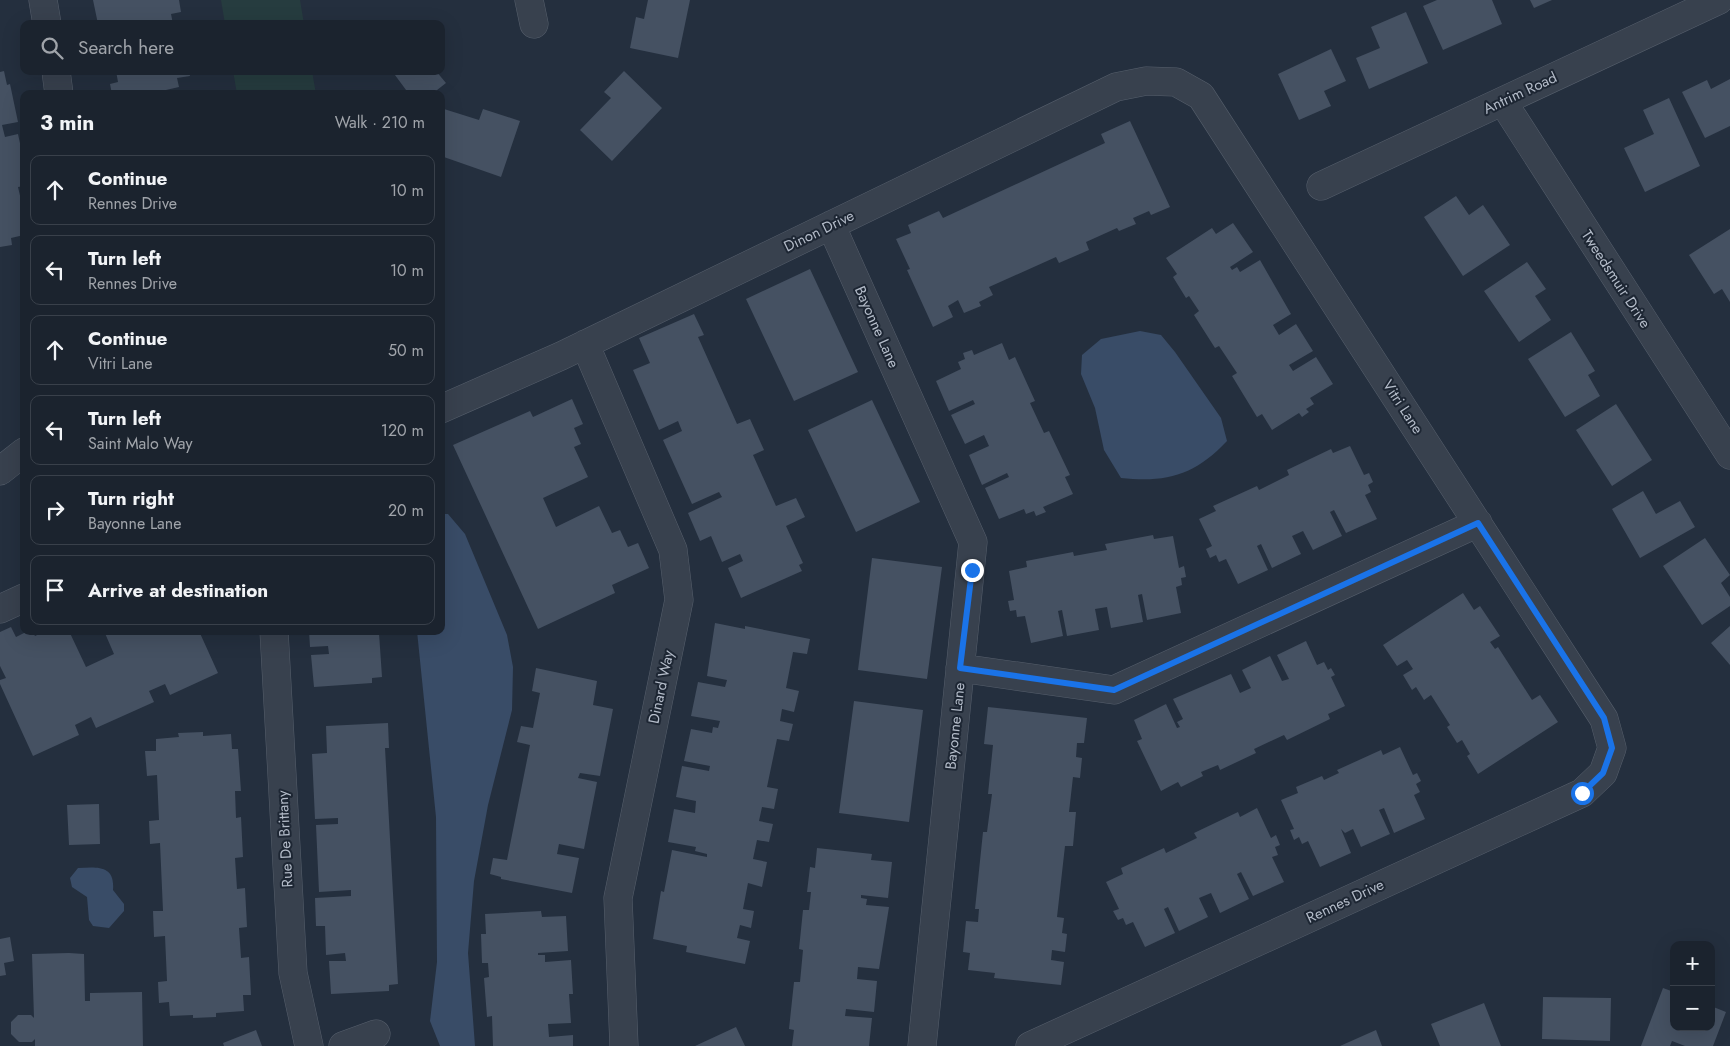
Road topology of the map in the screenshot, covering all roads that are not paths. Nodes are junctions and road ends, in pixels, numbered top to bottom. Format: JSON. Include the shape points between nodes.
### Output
{"nodes":[{"id":1,"x":42,"y":0,"type":"edge"},
{"id":2,"x":1719,"y":0,"type":"edge"},
{"id":3,"x":46,"y":20,"type":"edge"},
{"id":4,"x":57,"y":75,"type":"edge"},
{"id":5,"x":58,"y":90,"type":"edge"},
{"id":6,"x":1201,"y":96,"type":"joint"},
{"id":7,"x":1503,"y":102,"type":"junction"},
{"id":8,"x":1321,"y":186,"type":"dead end"},
{"id":9,"x":831,"y":225,"type":"junction"},
{"id":10,"x":585,"y":344,"type":"junction"},
{"id":11,"x":445,"y":407,"type":"edge"},
{"id":12,"x":20,"y":455,"type":"edge"},
{"id":13,"x":1730,"y":455,"type":"edge"},
{"id":14,"x":0,"y":471,"type":"edge"},
{"id":15,"x":1478,"y":523,"type":"junction"},
{"id":16,"x":20,"y":600,"type":"edge"},
{"id":17,"x":0,"y":609,"type":"edge"},
{"id":18,"x":274,"y":635,"type":"edge"},
{"id":19,"x":960,"y":668,"type":"junction"},
{"id":20,"x":1604,"y":718,"type":"joint"},
{"id":21,"x":376,"y":1034,"type":"dead end"},
{"id":22,"x":309,"y":1046,"type":"edge"},
{"id":23,"x":343,"y":1046,"type":"edge"},
{"id":24,"x":624,"y":1046,"type":"edge"},
{"id":25,"x":922,"y":1046,"type":"edge"},
{"id":26,"x":1030,"y":1046,"type":"edge"}],
"edges":[{"from":1,"to":3,"type":"street"},
{"from":2,"to":7,"type":"street","name":"Antrim Road"},
{"from":4,"to":5,"type":"street"},
{"from":6,"to":9,"type":"street","name":"Dinon Drive","via":[[1176,82],[1146,82],[1116,88]]},
{"from":6,"to":15,"type":"street","name":"Vitri Lane"},
{"from":7,"to":8,"type":"street","name":"Antrim Road"},
{"from":7,"to":13,"type":"street","name":"Tweedsmuir Drive"},
{"from":9,"to":10,"type":"street","name":"Dinon Drive"},
{"from":9,"to":19,"type":"street","name":"Bayonne Lane","via":[[973,542]]},
{"from":10,"to":11,"type":"street","name":"Dinon Drive"},
{"from":10,"to":24,"type":"street","name":"Dinard Way","via":[[673,550],[679,600],[618,898]]},
{"from":12,"to":14,"type":"street"},
{"from":15,"to":19,"type":"street","via":[[1114,690]]},
{"from":15,"to":20,"type":"street","name":"Vitri Lane"},
{"from":16,"to":17,"type":"street"},
{"from":18,"to":22,"type":"street","name":"Rue De Brittany","via":[[292,973]]},
{"from":19,"to":25,"type":"street","name":"Bayonne Lane"},
{"from":20,"to":26,"type":"street","name":"Rennes Drive","via":[[1612,748],[1603,773],[1582,793]]},
{"from":21,"to":23,"type":"street"}]}
